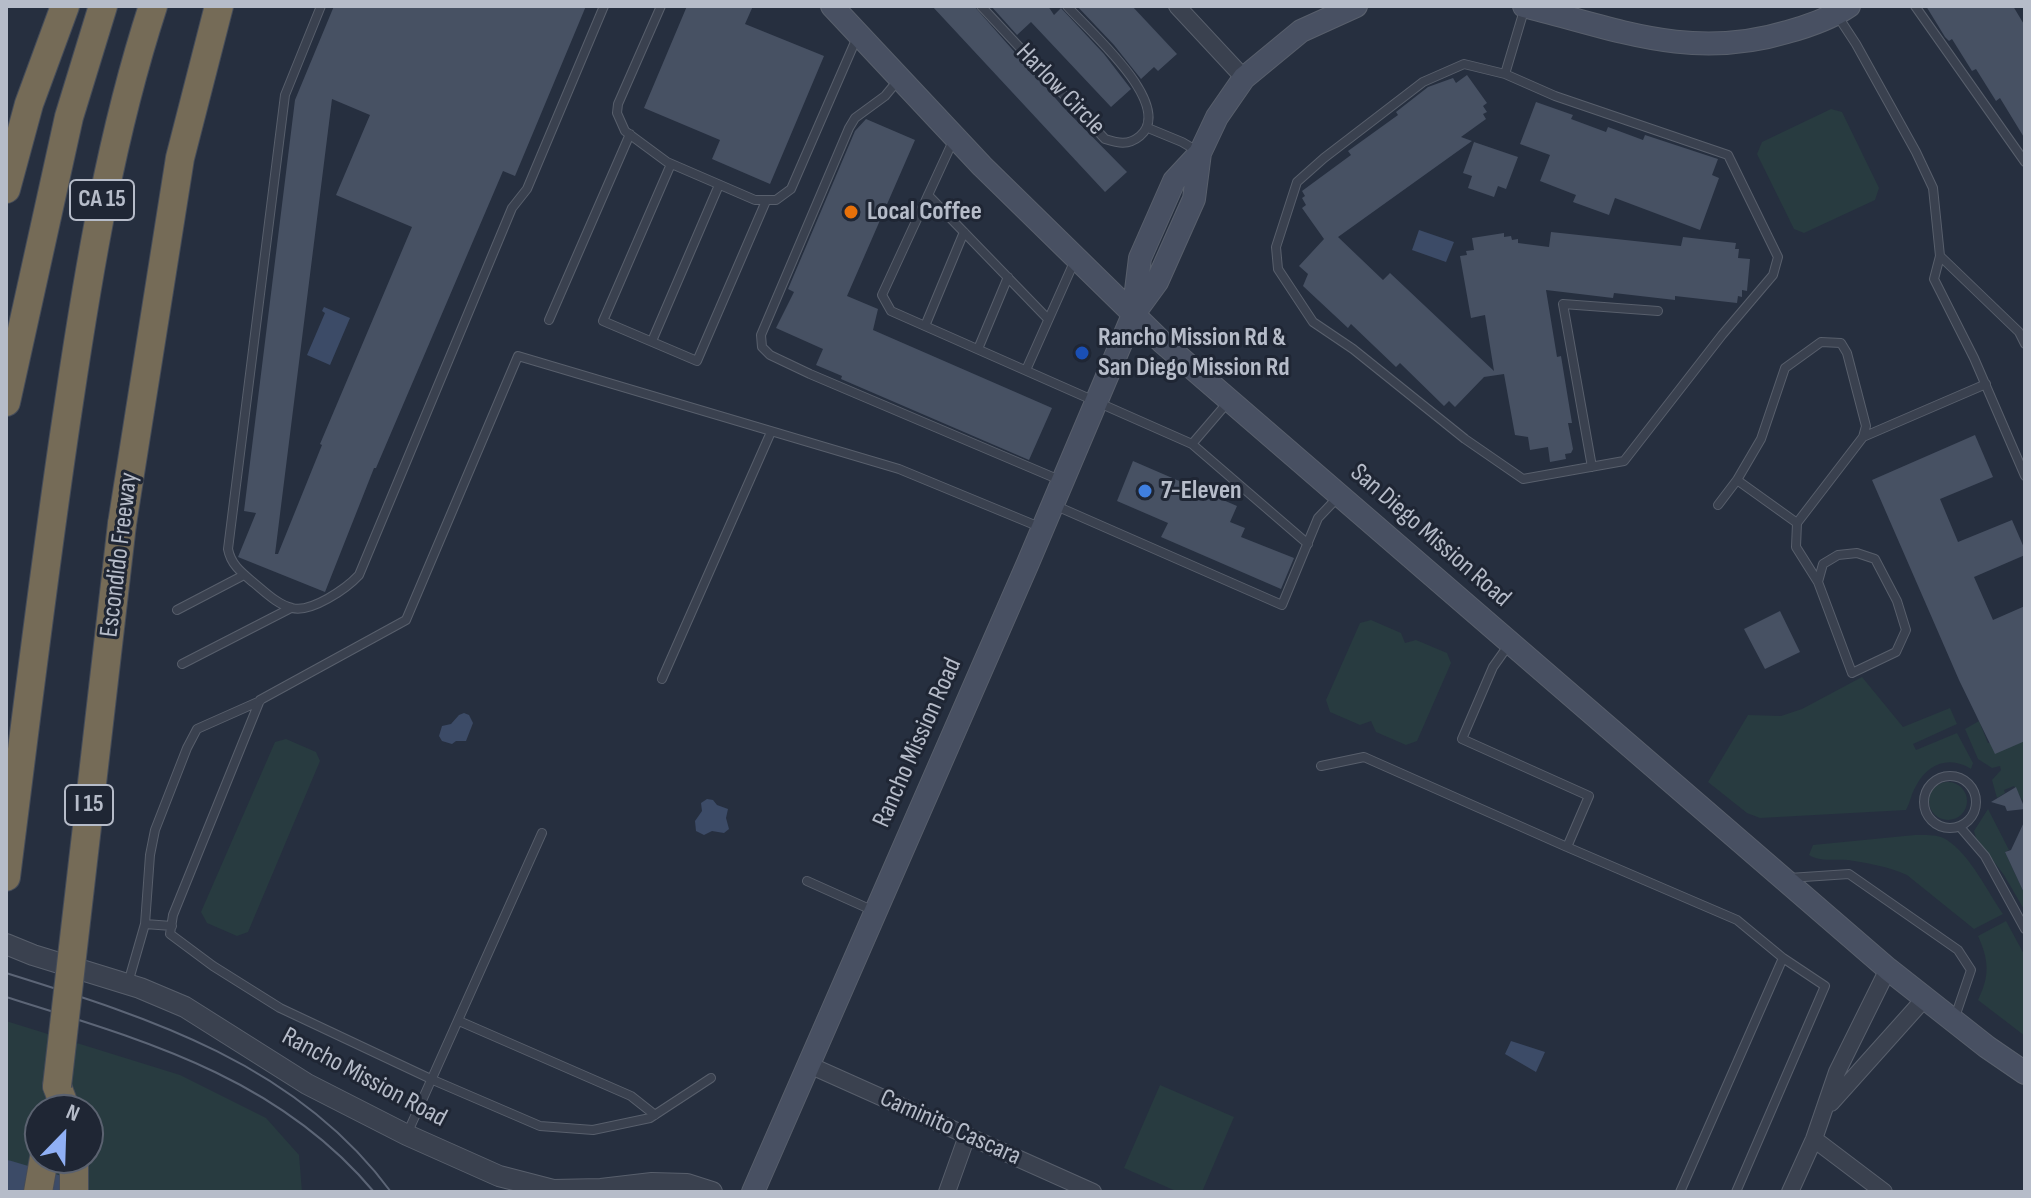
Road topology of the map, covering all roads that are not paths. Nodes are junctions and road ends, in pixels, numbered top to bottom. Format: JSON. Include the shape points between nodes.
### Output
{"nodes":[{"id":1,"x":65,"y":6,"type":"edge"},
{"id":2,"x":153,"y":6,"type":"edge"},
{"id":3,"x":219,"y":6,"type":"edge"},
{"id":4,"x":321,"y":6,"type":"edge"},
{"id":5,"x":604,"y":6,"type":"edge"},
{"id":6,"x":661,"y":6,"type":"edge"},
{"id":7,"x":832,"y":6,"type":"edge"},
{"id":8,"x":981,"y":6,"type":"edge"},
{"id":9,"x":1067,"y":6,"type":"edge"},
{"id":10,"x":1177,"y":6,"type":"edge"},
{"id":11,"x":1356,"y":6,"type":"edge"},
{"id":12,"x":1524,"y":6,"type":"edge"},
{"id":13,"x":1915,"y":6,"type":"edge"},
{"id":14,"x":1843,"y":10,"type":"edge"},
{"id":15,"x":99,"y":17,"type":"edge"},
{"id":16,"x":858,"y":34,"type":"junction"},
{"id":17,"x":1505,"y":74,"type":"junction"},
{"id":18,"x":900,"y":78,"type":"junction"},
{"id":19,"x":1244,"y":78,"type":"junction"},
{"id":20,"x":1148,"y":128,"type":"junction"},
{"id":21,"x":630,"y":134,"type":"junction"},
{"id":22,"x":955,"y":137,"type":"junction"},
{"id":23,"x":1200,"y":153,"type":"junction"},
{"id":24,"x":2025,"y":162,"type":"edge"},
{"id":25,"x":671,"y":164,"type":"junction"},
{"id":26,"x":719,"y":185,"type":"junction"},
{"id":27,"x":6,"y":189,"type":"edge"},
{"id":28,"x":928,"y":195,"type":"junction"},
{"id":29,"x":766,"y":201,"type":"junction"},
{"id":30,"x":964,"y":232,"type":"junction"},
{"id":31,"x":1940,"y":256,"type":"junction"},
{"id":32,"x":1075,"y":259,"type":"junction"},
{"id":33,"x":1008,"y":277,"type":"junction"},
{"id":34,"x":1658,"y":311,"type":"dead end"},
{"id":35,"x":1133,"y":315,"type":"junction"},
{"id":36,"x":1048,"y":319,"type":"junction"},
{"id":37,"x":549,"y":320,"type":"dead end"},
{"id":38,"x":925,"y":326,"type":"junction"},
{"id":39,"x":652,"y":341,"type":"junction"},
{"id":40,"x":2025,"y":344,"type":"edge"},
{"id":41,"x":978,"y":349,"type":"junction"},
{"id":42,"x":1026,"y":370,"type":"junction"},
{"id":43,"x":1986,"y":384,"type":"junction"},
{"id":44,"x":1096,"y":400,"type":"junction"},
{"id":45,"x":1230,"y":401,"type":"junction"},
{"id":46,"x":6,"y":402,"type":"edge"},
{"id":47,"x":771,"y":432,"type":"junction"},
{"id":48,"x":1863,"y":437,"type":"junction"},
{"id":49,"x":1192,"y":444,"type":"junction"},
{"id":50,"x":1592,"y":467,"type":"junction"},
{"id":51,"x":2025,"y":476,"type":"edge"},
{"id":52,"x":1737,"y":480,"type":"junction"},
{"id":53,"x":1062,"y":481,"type":"junction"},
{"id":54,"x":1340,"y":495,"type":"junction"},
{"id":55,"x":1053,"y":504,"type":"junction"},
{"id":56,"x":1718,"y":505,"type":"dead end"},
{"id":57,"x":1797,"y":523,"type":"junction"},
{"id":58,"x":1043,"y":528,"type":"junction"},
{"id":59,"x":1308,"y":544,"type":"junction"},
{"id":60,"x":244,"y":575,"type":"junction"},
{"id":61,"x":1818,"y":582,"type":"junction"},
{"id":62,"x":291,"y":608,"type":"junction"},
{"id":63,"x":177,"y":610,"type":"dead end"},
{"id":64,"x":1511,"y":642,"type":"junction"},
{"id":65,"x":182,"y":664,"type":"dead end"},
{"id":66,"x":662,"y":679,"type":"dead end"},
{"id":67,"x":260,"y":700,"type":"junction"},
{"id":68,"x":1321,"y":766,"type":"dead end"},
{"id":69,"x":1960,"y":827,"type":"junction"},
{"id":70,"x":542,"y":833,"type":"dead end"},
{"id":71,"x":1567,"y":847,"type":"junction"},
{"id":72,"x":6,"y":877,"type":"edge"},
{"id":73,"x":1785,"y":878,"type":"junction"},
{"id":74,"x":807,"y":881,"type":"dead end"},
{"id":75,"x":874,"y":911,"type":"junction"},
{"id":76,"x":145,"y":924,"type":"junction"},
{"id":77,"x":172,"y":926,"type":"junction"},
{"id":78,"x":2025,"y":929,"type":"edge"},
{"id":79,"x":6,"y":944,"type":"edge"},
{"id":80,"x":1783,"y":958,"type":"junction"},
{"id":81,"x":1888,"y":969,"type":"junction"},
{"id":82,"x":128,"y":984,"type":"junction"},
{"id":83,"x":1925,"y":998,"type":"junction"},
{"id":84,"x":1953,"y":1020,"type":"junction"},
{"id":85,"x":459,"y":1021,"type":"junction"},
{"id":86,"x":807,"y":1064,"type":"junction"},
{"id":87,"x":2025,"y":1073,"type":"edge"},
{"id":88,"x":711,"y":1078,"type":"dead end"},
{"id":89,"x":433,"y":1080,"type":"junction"},
{"id":90,"x":59,"y":1094,"type":"edge"},
{"id":91,"x":1824,"y":1110,"type":"junction"},
{"id":92,"x":655,"y":1115,"type":"junction"},
{"id":93,"x":407,"y":1135,"type":"junction"},
{"id":94,"x":967,"y":1136,"type":"junction"},
{"id":95,"x":1814,"y":1139,"type":"junction"},
{"id":96,"x":712,"y":1192,"type":"edge"},
{"id":97,"x":753,"y":1192,"type":"edge"},
{"id":98,"x":947,"y":1192,"type":"edge"},
{"id":99,"x":1093,"y":1192,"type":"edge"},
{"id":100,"x":1680,"y":1192,"type":"edge"},
{"id":101,"x":1736,"y":1192,"type":"edge"},
{"id":102,"x":1790,"y":1192,"type":"edge"},
{"id":103,"x":1884,"y":1192,"type":"edge"}],
"edges":[{"from":1,"to":27,"type":"highway","via":[[29,104]]},
{"from":2,"to":72,"type":"highway","number":"CA 15","via":[[105,184],[55,496]]},
{"from":3,"to":90,"type":"highway","name":"Escondido Freeway","number":"I 15","bridge":true,"via":[[180,158],[122,524]]},
{"from":4,"to":60,"type":"lane","via":[[285,95],[228,549],[231,562]]},
{"from":5,"to":62,"type":"lane","via":[[527,189],[512,208],[359,575],[346,589],[314,605]]},
{"from":6,"to":21,"type":"lane","via":[[618,104],[620,122]]},
{"from":7,"to":16,"type":"main road","name":"San Diego Mission Road"},
{"from":8,"to":20,"type":"lane","name":"Harlow Circle","via":[[1105,139],[1122,145]]},
{"from":9,"to":20,"type":"lane","name":"Harlow Circle","via":[[1133,77],[1150,115]]},
{"from":10,"to":19,"type":"street"},
{"from":11,"to":19,"type":"main road","name":"Rancho Mission Road","via":[[1301,31]]},
{"from":12,"to":14,"type":"main road","via":[[1661,41],[1713,46],[1760,40]]},
{"from":12,"to":17,"type":"lane"},
{"from":13,"to":24,"type":"lane"},
{"from":14,"to":31,"type":"lane","via":[[1933,188]]},
{"from":15,"to":46,"type":"highway","via":[[69,117]]},
{"from":16,"to":18,"type":"main road","name":"San Diego Mission Road"},
{"from":16,"to":29,"type":"lane","via":[[791,189]]},
{"from":17,"to":50,"type":"lane","via":[[1728,155],[1778,257],[1773,275],[1624,461]]},
{"from":17,"to":50,"type":"lane","via":[[1464,64],[1423,82],[1324,158],[1297,182],[1276,247],[1278,269],[1313,322],[1523,479]]},
{"from":18,"to":22,"type":"main road","name":"San Diego Mission Road"},
{"from":18,"to":53,"type":"lane","via":[[849,128],[761,335],[762,347],[810,374]]},
{"from":19,"to":23,"type":"main road","name":"Rancho Mission Road"},
{"from":20,"to":23,"type":"lane","name":"Harlow Circle"},
{"from":21,"to":25,"type":"lane"},
{"from":21,"to":37,"type":"lane"},
{"from":22,"to":28,"type":"lane"},
{"from":22,"to":32,"type":"main road","name":"San Diego Mission Road"},
{"from":23,"to":35,"type":"main road","name":"Rancho Mission Road","via":[[1174,181],[1140,258]]},
{"from":25,"to":26,"type":"lane"},
{"from":25,"to":39,"type":"lane","via":[[603,321]]},
{"from":26,"to":29,"type":"lane"},
{"from":26,"to":39,"type":"lane"},
{"from":28,"to":30,"type":"lane"},
{"from":28,"to":38,"type":"lane","via":[[882,295],[891,311]]},
{"from":29,"to":39,"type":"lane","via":[[697,361]]},
{"from":30,"to":33,"type":"lane"},
{"from":30,"to":38,"type":"lane"},
{"from":31,"to":40,"type":"lane","via":[[2019,332]]},
{"from":31,"to":43,"type":"lane","via":[[1934,279]]},
{"from":32,"to":35,"type":"main road","name":"San Diego Mission Road"},
{"from":32,"to":36,"type":"lane"},
{"from":33,"to":36,"type":"lane"},
{"from":33,"to":41,"type":"lane"},
{"from":34,"to":50,"type":"lane","via":[[1563,304]]},
{"from":35,"to":44,"type":"main road","name":"Rancho Mission Road"},
{"from":35,"to":45,"type":"main road","name":"San Diego Mission Road"},
{"from":36,"to":42,"type":"lane"},
{"from":38,"to":41,"type":"lane"},
{"from":41,"to":42,"type":"lane"},
{"from":42,"to":44,"type":"lane"},
{"from":43,"to":48,"type":"lane"},
{"from":43,"to":51,"type":"lane"},
{"from":44,"to":49,"type":"lane"},
{"from":44,"to":53,"type":"main road","name":"Rancho Mission Road"},
{"from":45,"to":49,"type":"lane"},
{"from":45,"to":54,"type":"main road","name":"San Diego Mission Road"},
{"from":47,"to":58,"type":"lane","via":[[899,469]]},
{"from":47,"to":66,"type":"lane"},
{"from":47,"to":67,"type":"lane","via":[[518,356],[406,620]]},
{"from":48,"to":52,"type":"lane","via":[[1865,415],[1847,353],[1841,343],[1821,342],[1785,368],[1761,439]]},
{"from":48,"to":57,"type":"lane"},
{"from":49,"to":59,"type":"lane"},
{"from":52,"to":56,"type":"lane"},
{"from":52,"to":57,"type":"lane"},
{"from":53,"to":55,"type":"main road","name":"Rancho Mission Road"},
{"from":54,"to":59,"type":"lane","via":[[1318,518]]},
{"from":54,"to":64,"type":"main road","name":"San Diego Mission Road"},
{"from":55,"to":58,"type":"main road","name":"Rancho Mission Road"},
{"from":55,"to":59,"type":"lane","via":[[1282,605]]},
{"from":57,"to":61,"type":"lane","via":[[1796,547]]},
{"from":58,"to":75,"type":"main road","name":"Rancho Mission Road"},
{"from":60,"to":62,"type":"lane"},
{"from":60,"to":63,"type":"lane"},
{"from":61,"to":61,"type":"lane","via":[[1852,673],[1896,652],[1906,630],[1875,559],[1857,553],[1838,555],[1823,564]]},
{"from":62,"to":65,"type":"lane"},
{"from":64,"to":71,"type":"lane","via":[[1493,667],[1462,739],[1589,796]]},
{"from":64,"to":73,"type":"main road","name":"San Diego Mission Road"},
{"from":67,"to":76,"type":"lane","via":[[197,729],[187,748],[155,830]]},
{"from":67,"to":77,"type":"lane"},
{"from":68,"to":71,"type":"lane","via":[[1364,757]]},
{"from":69,"to":69,"type":"lane","via":[[1975,813],[1976,795],[1958,777],[1941,777],[1927,788],[1926,814],[1938,826]]},
{"from":69,"to":78,"type":"lane","via":[[1985,856]]},
{"from":70,"to":85,"type":"lane"},
{"from":71,"to":80,"type":"lane","via":[[1737,920]]},
{"from":73,"to":81,"type":"main road","name":"San Diego Mission Road"},
{"from":73,"to":84,"type":"lane","via":[[1849,874],[1958,950],[1971,970]]},
{"from":74,"to":75,"type":"lane"},
{"from":75,"to":86,"type":"main road","name":"Rancho Mission Road"},
{"from":76,"to":77,"type":"lane"},
{"from":76,"to":82,"type":"lane"},
{"from":77,"to":89,"type":"lane","via":[[170,934],[280,1008]]},
{"from":79,"to":82,"type":"street","name":"Rancho Mission Road"},
{"from":80,"to":100,"type":"lane"},
{"from":80,"to":101,"type":"lane","via":[[1825,986]]},
{"from":81,"to":83,"type":"main road","name":"San Diego Mission Road"},
{"from":81,"to":91,"type":"street"},
{"from":82,"to":93,"type":"street","name":"Rancho Mission Road","via":[[185,1007],[307,1084]]},
{"from":83,"to":84,"type":"main road","name":"San Diego Mission Road"},
{"from":83,"to":91,"type":"street"},
{"from":84,"to":87,"type":"main road","name":"San Diego Mission Road"},
{"from":85,"to":89,"type":"lane"},
{"from":85,"to":92,"type":"lane","via":[[631,1096]]},
{"from":86,"to":94,"type":"street","name":"Caminito Cascara"},
{"from":86,"to":97,"type":"main road","name":"Rancho Mission Road"},
{"from":88,"to":92,"type":"lane"},
{"from":89,"to":92,"type":"lane","via":[[540,1126],[593,1130]]},
{"from":89,"to":93,"type":"lane"},
{"from":91,"to":95,"type":"street"},
{"from":93,"to":96,"type":"street","name":"Rancho Mission Road","via":[[499,1176],[553,1190],[652,1183],[687,1184]]},
{"from":94,"to":98,"type":"street"},
{"from":94,"to":99,"type":"street","name":"Caminito Cascara"},
{"from":95,"to":102,"type":"street"},
{"from":95,"to":103,"type":"street"}]}
